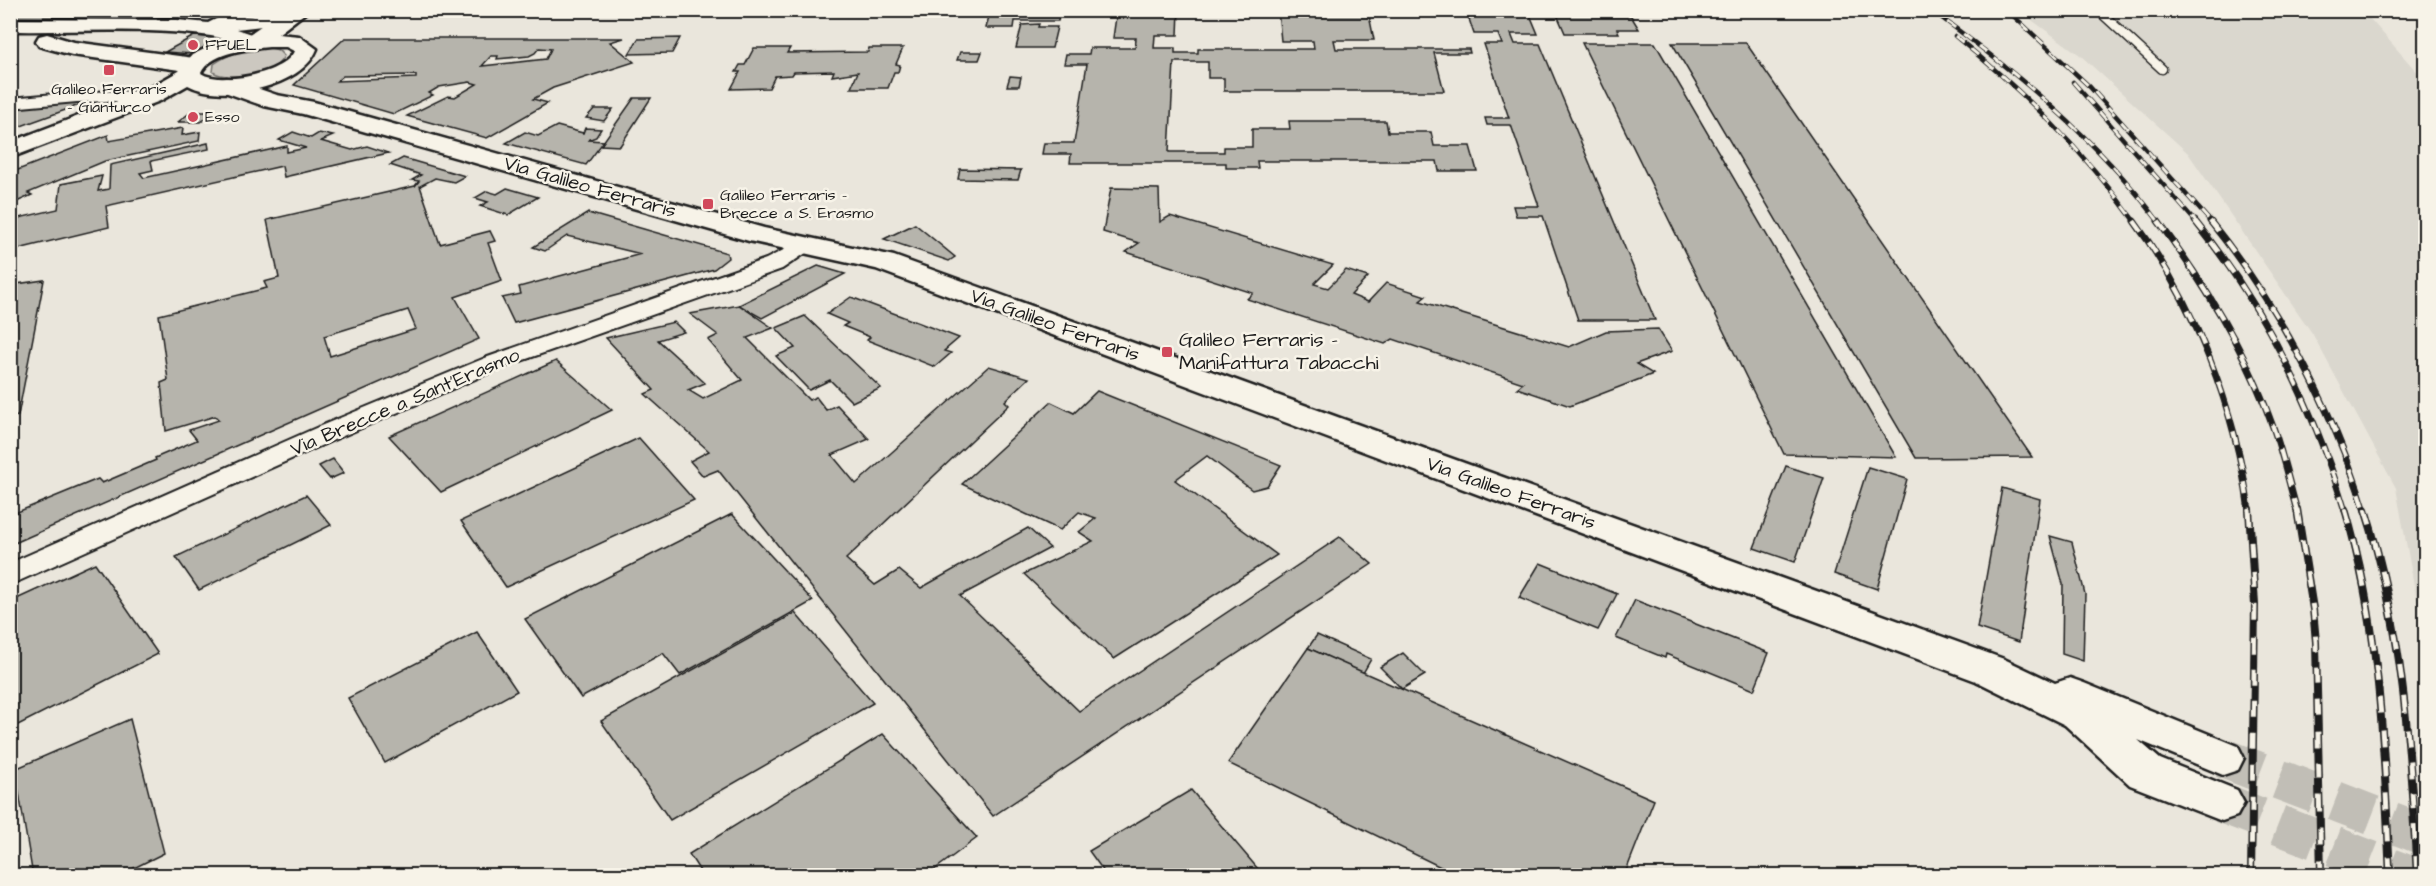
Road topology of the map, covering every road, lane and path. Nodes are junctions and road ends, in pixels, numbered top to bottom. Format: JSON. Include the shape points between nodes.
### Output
{"nodes":[{"id":1,"x":286,"y":10,"type":"edge"},
{"id":2,"x":299,"y":10,"type":"edge"},
{"id":3,"x":304,"y":10,"type":"edge"},
{"id":4,"x":2098,"y":10,"type":"edge"},
{"id":5,"x":10,"y":25,"type":"edge"},
{"id":6,"x":134,"y":26,"type":"junction"},
{"id":7,"x":177,"y":26,"type":"junction"},
{"id":8,"x":10,"y":32,"type":"edge"},
{"id":9,"x":252,"y":42,"type":"junction"},
{"id":10,"x":296,"y":42,"type":"junction"},
{"id":11,"x":103,"y":51,"type":"junction"},
{"id":12,"x":2162,"y":69,"type":"dead end"},
{"id":13,"x":282,"y":73,"type":"junction"},
{"id":14,"x":195,"y":75,"type":"junction"},
{"id":15,"x":227,"y":86,"type":"junction"},
{"id":16,"x":152,"y":96,"type":"junction"},
{"id":17,"x":10,"y":103,"type":"edge"},
{"id":18,"x":306,"y":106,"type":"junction"},
{"id":19,"x":10,"y":151,"type":"edge"},
{"id":20,"x":805,"y":245,"type":"junction"},
{"id":21,"x":10,"y":575,"type":"edge"},
{"id":22,"x":1990,"y":670,"type":"junction"},
{"id":23,"x":2223,"y":758,"type":"tunnel mouth"},
{"id":24,"x":2222,"y":803,"type":"tunnel mouth"}],
"edges":[{"from":1,"to":7,"type":"main road","via":[[255,22]]},
{"from":2,"to":9,"type":"main road"},
{"from":3,"to":10,"type":"main road"},
{"from":4,"to":12,"type":"lane"},
{"from":5,"to":6,"type":"main road"},
{"from":6,"to":7,"type":"main road"},
{"from":6,"to":11,"type":"main road","via":[[98,32],[80,43]]},
{"from":7,"to":9,"type":"main road","via":[[217,30]]},
{"from":8,"to":11,"type":"main road","via":[[63,46]]},
{"from":9,"to":10,"type":"main road"},
{"from":9,"to":14,"type":"main road","via":[[218,51]]},
{"from":10,"to":13,"type":"main road","via":[[304,46],[306,55]]},
{"from":11,"to":14,"type":"main road"},
{"from":13,"to":15,"type":"main road"},
{"from":13,"to":18,"type":"main road","name":"Via Galileo Ferraris","via":[[276,78],[275,87]]},
{"from":14,"to":15,"type":"main road"},
{"from":14,"to":16,"type":"main road"},
{"from":15,"to":18,"type":"main road","name":"Via Galileo Ferraris","via":[[272,102]]},
{"from":16,"to":17,"type":"street"},
{"from":16,"to":19,"type":"main road"},
{"from":18,"to":20,"type":"main road","name":"Via Galileo Ferraris"},
{"from":20,"to":21,"type":"street","name":"Via Brecce a Sant'Erasmo","via":[[774,264],[493,363]]},
{"from":20,"to":22,"type":"main road","name":"Via Galileo Ferraris","via":[[884,262]]},
{"from":22,"to":23,"type":"main road","name":"Via Galileo Ferraris","via":[[2022,677],[2111,709]]},
{"from":22,"to":24,"type":"main road","name":"Via Galileo Ferraris","via":[[2079,713],[2145,771]]}]}
